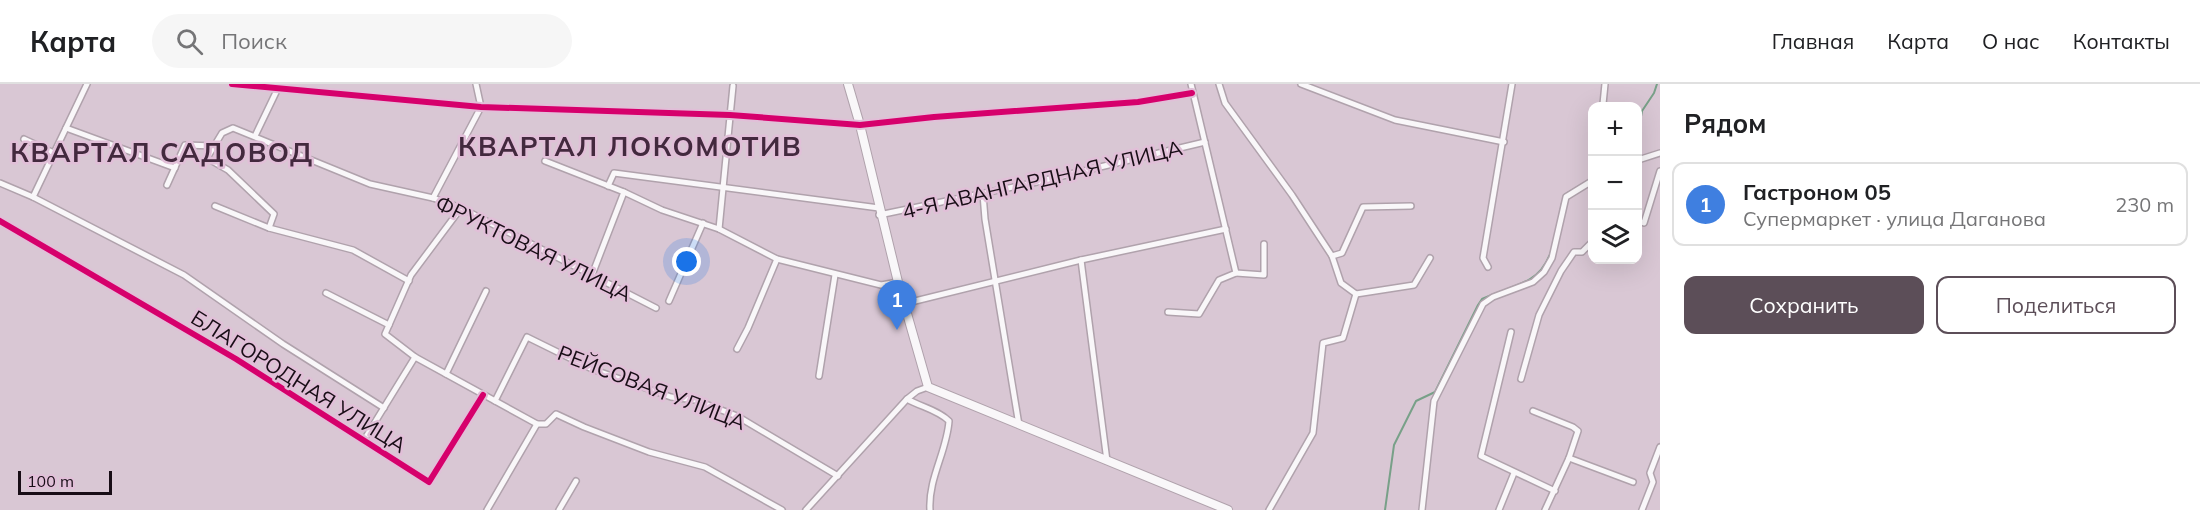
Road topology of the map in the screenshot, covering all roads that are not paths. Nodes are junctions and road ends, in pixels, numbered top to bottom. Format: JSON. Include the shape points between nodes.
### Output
{"nodes":[{"id":1,"x":87,"y":84,"type":"edge"},
{"id":2,"x":232,"y":84,"type":"edge"},
{"id":3,"x":476,"y":84,"type":"edge"},
{"id":4,"x":848,"y":84,"type":"edge"},
{"id":5,"x":1191,"y":84,"type":"edge"},
{"id":6,"x":1219,"y":84,"type":"edge"},
{"id":7,"x":1301,"y":84,"type":"edge"},
{"id":8,"x":1512,"y":84,"type":"edge"},
{"id":9,"x":1605,"y":84,"type":"edge"},
{"id":10,"x":279,"y":86,"type":"edge"},
{"id":11,"x":733,"y":86,"type":"dead end"},
{"id":12,"x":1192,"y":93,"type":"junction"},
{"id":13,"x":1603,"y":102,"type":"edge"},
{"id":14,"x":481,"y":107,"type":"junction"},
{"id":15,"x":730,"y":116,"type":"junction"},
{"id":16,"x":859,"y":124,"type":"junction"},
{"id":17,"x":66,"y":128,"type":"junction"},
{"id":18,"x":255,"y":136,"type":"junction"},
{"id":19,"x":24,"y":139,"type":"dead end"},
{"id":20,"x":1205,"y":142,"type":"junction"},
{"id":21,"x":1504,"y":142,"type":"junction"},
{"id":22,"x":215,"y":146,"type":"junction"},
{"id":23,"x":54,"y":153,"type":"junction"},
{"id":24,"x":1660,"y":153,"type":"edge"},
{"id":25,"x":1642,"y":159,"type":"edge"},
{"id":26,"x":545,"y":161,"type":"dead end"},
{"id":27,"x":175,"y":168,"type":"junction"},
{"id":28,"x":1660,"y":171,"type":"edge"},
{"id":29,"x":0,"y":184,"type":"edge"},
{"id":30,"x":1588,"y":184,"type":"edge"},
{"id":31,"x":166,"y":185,"type":"dead end"},
{"id":32,"x":608,"y":186,"type":"junction"},
{"id":33,"x":723,"y":188,"type":"junction"},
{"id":34,"x":624,"y":192,"type":"junction"},
{"id":35,"x":983,"y":194,"type":"junction"},
{"id":36,"x":33,"y":197,"type":"junction"},
{"id":37,"x":433,"y":198,"type":"junction"},
{"id":38,"x":215,"y":206,"type":"dead end"},
{"id":39,"x":1411,"y":206,"type":"dead end"},
{"id":40,"x":461,"y":208,"type":"junction"},
{"id":41,"x":879,"y":211,"type":"junction"},
{"id":42,"x":0,"y":221,"type":"edge"},
{"id":43,"x":703,"y":223,"type":"junction"},
{"id":44,"x":1642,"y":223,"type":"edge"},
{"id":45,"x":268,"y":228,"type":"junction"},
{"id":46,"x":719,"y":229,"type":"junction"},
{"id":47,"x":1226,"y":229,"type":"junction"},
{"id":48,"x":1264,"y":244,"type":"dead end"},
{"id":49,"x":1588,"y":247,"type":"edge"},
{"id":50,"x":1332,"y":256,"type":"junction"},
{"id":51,"x":1430,"y":258,"type":"dead end"},
{"id":52,"x":777,"y":259,"type":"junction"},
{"id":53,"x":1081,"y":261,"type":"junction"},
{"id":54,"x":1488,"y":267,"type":"dead end"},
{"id":55,"x":1236,"y":273,"type":"junction"},
{"id":56,"x":835,"y":274,"type":"junction"},
{"id":57,"x":592,"y":275,"type":"junction"},
{"id":58,"x":409,"y":281,"type":"junction"},
{"id":59,"x":996,"y":281,"type":"junction"},
{"id":60,"x":897,"y":283,"type":"junction"},
{"id":61,"x":486,"y":291,"type":"dead end"},
{"id":62,"x":326,"y":293,"type":"dead end"},
{"id":63,"x":1356,"y":294,"type":"junction"},
{"id":64,"x":669,"y":301,"type":"dead end"},
{"id":65,"x":903,"y":304,"type":"junction"},
{"id":66,"x":656,"y":309,"type":"dead end"},
{"id":67,"x":1167,"y":312,"type":"dead end"},
{"id":68,"x":389,"y":325,"type":"junction"},
{"id":69,"x":1511,"y":332,"type":"dead end"},
{"id":70,"x":737,"y":349,"type":"dead end"},
{"id":71,"x":415,"y":357,"type":"junction"},
{"id":72,"x":446,"y":374,"type":"junction"},
{"id":73,"x":819,"y":376,"type":"dead end"},
{"id":74,"x":1521,"y":379,"type":"dead end"},
{"id":75,"x":927,"y":388,"type":"junction"},
{"id":76,"x":483,"y":394,"type":"junction"},
{"id":77,"x":907,"y":399,"type":"junction"},
{"id":78,"x":495,"y":401,"type":"junction"},
{"id":79,"x":384,"y":408,"type":"junction"},
{"id":80,"x":1533,"y":411,"type":"dead end"},
{"id":81,"x":537,"y":424,"type":"junction"},
{"id":82,"x":1019,"y":426,"type":"junction"},
{"id":83,"x":364,"y":440,"type":"junction"},
{"id":84,"x":1660,"y":447,"type":"edge"},
{"id":85,"x":1569,"y":458,"type":"junction"},
{"id":86,"x":1107,"y":462,"type":"junction"},
{"id":87,"x":1514,"y":473,"type":"junction"},
{"id":88,"x":838,"y":476,"type":"junction"},
{"id":89,"x":576,"y":481,"type":"dead end"},
{"id":90,"x":1633,"y":482,"type":"dead end"},
{"id":91,"x":1555,"y":491,"type":"junction"},
{"id":92,"x":487,"y":510,"type":"edge"},
{"id":93,"x":560,"y":510,"type":"edge"},
{"id":94,"x":782,"y":510,"type":"edge"},
{"id":95,"x":806,"y":510,"type":"edge"},
{"id":96,"x":930,"y":510,"type":"edge"},
{"id":97,"x":1222,"y":510,"type":"edge"},
{"id":98,"x":1228,"y":510,"type":"edge"},
{"id":99,"x":1269,"y":510,"type":"edge"},
{"id":100,"x":1422,"y":510,"type":"edge"},
{"id":101,"x":1499,"y":510,"type":"edge"},
{"id":102,"x":1545,"y":510,"type":"edge"},
{"id":103,"x":1642,"y":510,"type":"edge"}],
"edges":[{"from":1,"to":17,"type":"street"},
{"from":2,"to":10,"type":"street"},
{"from":3,"to":14,"type":"street"},
{"from":4,"to":16,"type":"main road"},
{"from":5,"to":12,"type":"street"},
{"from":6,"to":50,"type":"street","via":[[1225,103]]},
{"from":7,"to":21,"type":"street","via":[[1395,120]]},
{"from":8,"to":21,"type":"street"},
{"from":9,"to":13,"type":"street"},
{"from":10,"to":14,"type":"street"},
{"from":10,"to":18,"type":"street"},
{"from":11,"to":15,"type":"street"},
{"from":12,"to":16,"type":"street","via":[[1138,102]]},
{"from":12,"to":20,"type":"street"},
{"from":14,"to":15,"type":"street"},
{"from":14,"to":37,"type":"street"},
{"from":15,"to":16,"type":"street"},
{"from":15,"to":33,"type":"street"},
{"from":16,"to":41,"type":"main road"},
{"from":17,"to":23,"type":"street"},
{"from":17,"to":27,"type":"street"},
{"from":18,"to":22,"type":"street","name":"ФРУКТОВАЯ УЛИЦА","via":[[233,128],[222,133]]},
{"from":18,"to":37,"type":"street","name":"ФРУКТОВАЯ УЛИЦА","via":[[370,184]]},
{"from":19,"to":23,"type":"street"},
{"from":20,"to":35,"type":"street","name":"4-Я АВАНГАРДНАЯ УЛИЦА"},
{"from":20,"to":47,"type":"street"},
{"from":21,"to":54,"type":"street","via":[[1483,258]]},
{"from":22,"to":27,"type":"street","via":[[185,145]]},
{"from":22,"to":45,"type":"street","via":[[207,158],[228,170],[274,214]]},
{"from":23,"to":36,"type":"street"},
{"from":24,"to":25,"type":"street"},
{"from":26,"to":32,"type":"street"},
{"from":27,"to":31,"type":"street"},
{"from":28,"to":44,"type":"street"},
{"from":29,"to":36,"type":"street"},
{"from":30,"to":100,"type":"street","via":[[1566,197],[1552,258],[1544,272],[1533,282],[1483,304],[1464,340],[1434,401]]},
{"from":32,"to":33,"type":"street","name":"4-Я АВАНГАРДНАЯ УЛИЦА","via":[[614,173]]},
{"from":32,"to":34,"type":"street"},
{"from":33,"to":41,"type":"street","name":"4-Я АВАНГАРДНАЯ УЛИЦА"},
{"from":33,"to":46,"type":"street"},
{"from":34,"to":43,"type":"street"},
{"from":34,"to":57,"type":"street"},
{"from":35,"to":41,"type":"street","name":"4-Я АВАНГАРДНАЯ УЛИЦА"},
{"from":35,"to":59,"type":"street"},
{"from":36,"to":79,"type":"street","via":[[184,275]]},
{"from":37,"to":40,"type":"street","name":"ФРУКТОВАЯ УЛИЦА"},
{"from":38,"to":45,"type":"street"},
{"from":39,"to":50,"type":"street","via":[[1363,207],[1342,253]]},
{"from":40,"to":57,"type":"street","name":"ФРУКТОВАЯ УЛИЦА"},
{"from":40,"to":58,"type":"street"},
{"from":41,"to":60,"type":"main road"},
{"from":42,"to":83,"type":"street","name":"БЛАГОРОДНАЯ УЛИЦА","via":[[236,359]]},
{"from":43,"to":46,"type":"street"},
{"from":43,"to":64,"type":"street"},
{"from":45,"to":58,"type":"street","via":[[353,250]]},
{"from":46,"to":52,"type":"street"},
{"from":47,"to":53,"type":"street"},
{"from":47,"to":55,"type":"street"},
{"from":48,"to":55,"type":"street","via":[[1264,274]]},
{"from":49,"to":74,"type":"street","via":[[1574,252],[1561,271],[1539,315]]},
{"from":50,"to":63,"type":"street","via":[[1341,283]]},
{"from":51,"to":63,"type":"street","via":[[1414,285]]},
{"from":52,"to":56,"type":"street"},
{"from":52,"to":70,"type":"street"},
{"from":53,"to":59,"type":"street"},
{"from":53,"to":86,"type":"street"},
{"from":55,"to":67,"type":"street","via":[[1219,280],[1198,314]]},
{"from":56,"to":60,"type":"street","via":[[881,285]]},
{"from":56,"to":73,"type":"street"},
{"from":57,"to":66,"type":"street","name":"ФРУКТОВАЯ УЛИЦА"},
{"from":58,"to":68,"type":"street"},
{"from":59,"to":65,"type":"street"},
{"from":59,"to":82,"type":"street"},
{"from":60,"to":65,"type":"main road"},
{"from":61,"to":72,"type":"street"},
{"from":62,"to":68,"type":"street"},
{"from":63,"to":99,"type":"street","via":[[1343,338],[1323,343],[1313,433]]},
{"from":65,"to":75,"type":"main road"},
{"from":68,"to":71,"type":"street","via":[[385,334]]},
{"from":69,"to":87,"type":"street","via":[[1481,456]]},
{"from":71,"to":72,"type":"street"},
{"from":71,"to":79,"type":"street"},
{"from":72,"to":76,"type":"street"},
{"from":75,"to":77,"type":"street"},
{"from":75,"to":82,"type":"main road"},
{"from":76,"to":78,"type":"street"},
{"from":76,"to":83,"type":"street","name":"БЛАГОРОДНАЯ УЛИЦА","via":[[429,482]]},
{"from":77,"to":88,"type":"street"},
{"from":77,"to":96,"type":"street","via":[[949,421]]},
{"from":78,"to":81,"type":"street"},
{"from":78,"to":88,"type":"street","name":"РЕЙСОВАЯ УЛИЦА","via":[[527,337],[592,369],[737,416]]},
{"from":79,"to":83,"type":"street"},
{"from":80,"to":85,"type":"street","via":[[1578,431]]},
{"from":81,"to":92,"type":"street"},
{"from":81,"to":94,"type":"street","via":[[546,424],[556,414],[649,452],[705,467]]},
{"from":82,"to":86,"type":"main road"},
{"from":84,"to":103,"type":"street"},
{"from":85,"to":90,"type":"street"},
{"from":85,"to":91,"type":"street"},
{"from":86,"to":97,"type":"main road"},
{"from":86,"to":98,"type":"main road"},
{"from":87,"to":91,"type":"street"},
{"from":87,"to":101,"type":"street"},
{"from":88,"to":95,"type":"street"},
{"from":89,"to":93,"type":"street"},
{"from":91,"to":102,"type":"street"}]}
